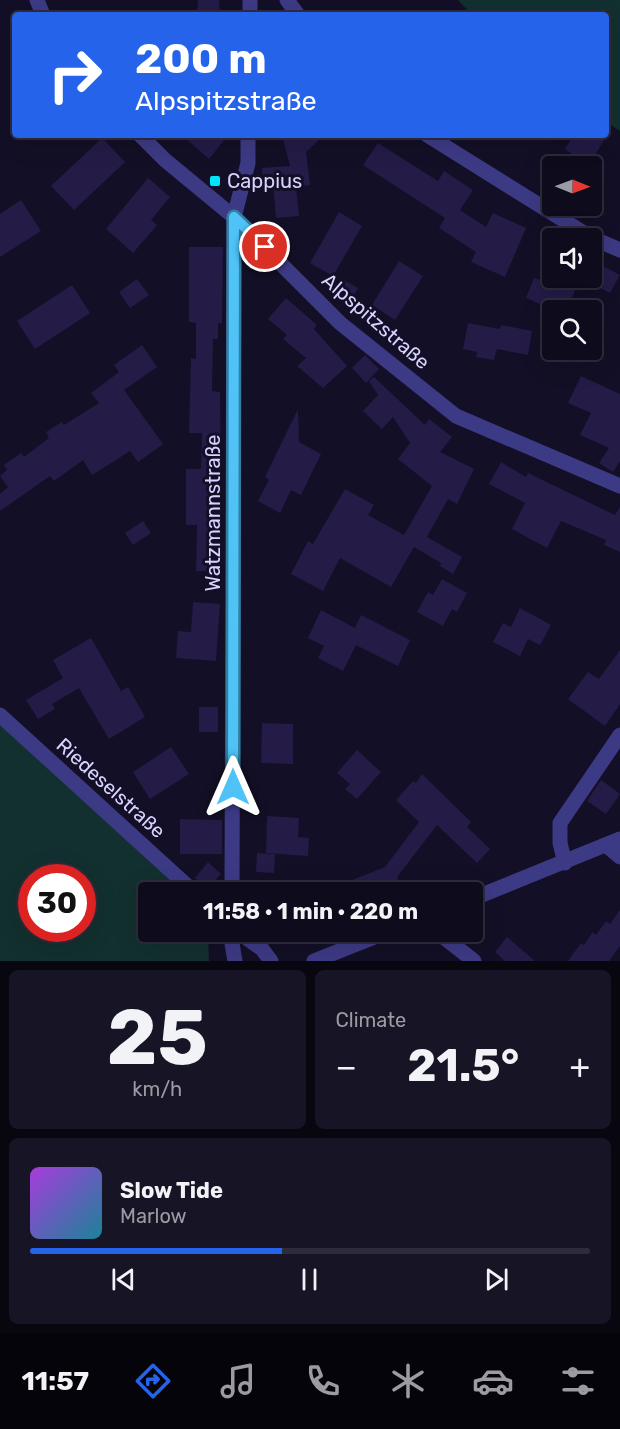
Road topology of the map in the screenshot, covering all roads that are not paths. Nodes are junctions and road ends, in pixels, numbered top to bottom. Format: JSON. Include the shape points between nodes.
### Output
{"nodes":[{"id":1,"x":143,"y":138,"type":"edge"},
{"id":2,"x":248,"y":138,"type":"edge"},
{"id":3,"x":432,"y":138,"type":"edge"},
{"id":4,"x":234,"y":217,"type":"junction"},
{"id":5,"x":620,"y":250,"type":"edge"},
{"id":6,"x":620,"y":486,"type":"edge"},
{"id":7,"x":0,"y":715,"type":"edge"},
{"id":8,"x":620,"y":735,"type":"edge"},
{"id":9,"x":613,"y":842,"type":"edge"},
{"id":10,"x":620,"y":857,"type":"edge"},
{"id":11,"x":565,"y":863,"type":"junction"},
{"id":12,"x":183,"y":882,"type":"edge"},
{"id":13,"x":232,"y":882,"type":"edge"},
{"id":14,"x":483,"y":895,"type":"edge"},
{"id":15,"x":232,"y":942,"type":"edge"},
{"id":16,"x":251,"y":942,"type":"edge"},
{"id":17,"x":362,"y":942,"type":"edge"},
{"id":18,"x":450,"y":942,"type":"edge"},
{"id":19,"x":235,"y":961,"type":"edge"},
{"id":20,"x":271,"y":961,"type":"edge"},
{"id":21,"x":314,"y":961,"type":"edge"},
{"id":22,"x":474,"y":961,"type":"edge"}],
"edges":[{"from":1,"to":4,"type":"street","name":"Alpspitzstraße"},
{"from":2,"to":4,"type":"street","name":"Watzmannstraße","via":[[248,163]]},
{"from":3,"to":5,"type":"street","via":[[592,238]]},
{"from":4,"to":6,"type":"street","name":"Alpspitzstraße","via":[[340,323],[456,416]]},
{"from":4,"to":13,"type":"street","name":"Watzmannstraße"},
{"from":7,"to":12,"type":"street","name":"Riedeselstraße"},
{"from":8,"to":11,"type":"street","via":[[560,823]]},
{"from":9,"to":10,"type":"street"},
{"from":9,"to":11,"type":"street"},
{"from":11,"to":14,"type":"street"},
{"from":15,"to":19,"type":"street"},
{"from":16,"to":20,"type":"street"},
{"from":17,"to":21,"type":"street"},
{"from":18,"to":22,"type":"street"}]}
